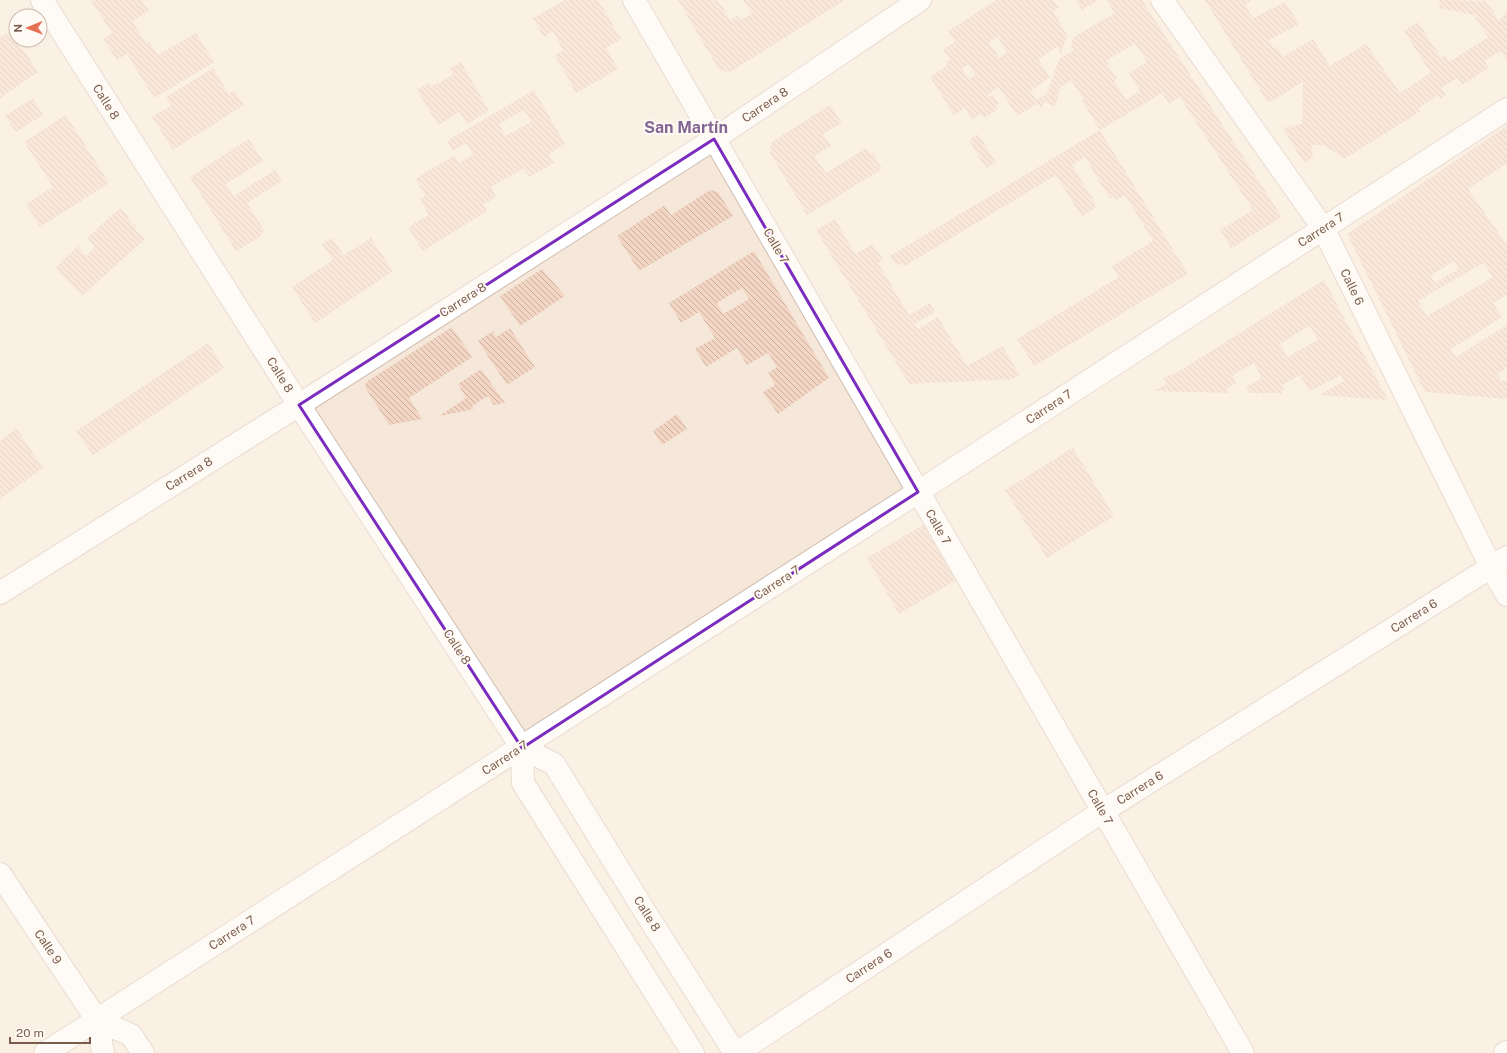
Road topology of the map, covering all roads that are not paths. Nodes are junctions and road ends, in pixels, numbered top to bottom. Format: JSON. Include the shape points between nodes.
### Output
{"nodes":[{"id":1,"x":42,"y":0,"type":"edge"},
{"id":2,"x":634,"y":0,"type":"edge"},
{"id":3,"x":920,"y":0,"type":"edge"},
{"id":4,"x":1162,"y":0,"type":"edge"},
{"id":5,"x":1507,"y":109,"type":"edge"},
{"id":6,"x":714,"y":139,"type":"junction"},
{"id":7,"x":1323,"y":228,"type":"junction"},
{"id":8,"x":299,"y":405,"type":"junction"},
{"id":9,"x":918,"y":492,"type":"junction"},
{"id":10,"x":1499,"y":562,"type":"edge"},
{"id":11,"x":0,"y":592,"type":"edge"},
{"id":12,"x":1507,"y":595,"type":"edge"},
{"id":13,"x":522,"y":748,"type":"junction"},
{"id":14,"x":1103,"y":811,"type":"junction"},
{"id":15,"x":0,"y":874,"type":"edge"},
{"id":16,"x":647,"y":915,"type":"junction"},
{"id":17,"x":616,"y":932,"type":"junction"},
{"id":18,"x":97,"y":1020,"type":"junction"},
{"id":19,"x":45,"y":1053,"type":"edge"},
{"id":20,"x":104,"y":1053,"type":"edge"},
{"id":21,"x":143,"y":1053,"type":"edge"},
{"id":22,"x":693,"y":1053,"type":"edge"},
{"id":23,"x":736,"y":1053,"type":"edge"},
{"id":24,"x":1243,"y":1053,"type":"edge"}],
"edges":[{"from":1,"to":8,"type":"street","name":"Calle 8"},
{"from":2,"to":6,"type":"street","name":"Calle 7"},
{"from":3,"to":6,"type":"street","name":"Carrera 8"},
{"from":4,"to":7,"type":"street","name":"Calle 6"},
{"from":5,"to":7,"type":"street","name":"Carrera 7"},
{"from":6,"to":8,"type":"street","name":"Carrera 8"},
{"from":6,"to":9,"type":"street","name":"Calle 7"},
{"from":7,"to":9,"type":"street","name":"Carrera 7"},
{"from":7,"to":10,"type":"street","name":"Calle 6"},
{"from":8,"to":11,"type":"street","name":"Carrera 8"},
{"from":8,"to":13,"type":"street","name":"Calle 8"},
{"from":9,"to":13,"type":"street","name":"Carrera 7"},
{"from":9,"to":14,"type":"street","name":"Calle 7"},
{"from":10,"to":12,"type":"street","name":"Calle 6"},
{"from":10,"to":14,"type":"street","name":"Carrera 6"},
{"from":13,"to":16,"type":"street","name":"Calle 8","via":[[554,764]]},
{"from":13,"to":17,"type":"street","via":[[523,783]]},
{"from":13,"to":18,"type":"street","name":"Carrera 7"},
{"from":14,"to":23,"type":"street","name":"Carrera 6"},
{"from":14,"to":24,"type":"street","name":"Calle 7"},
{"from":15,"to":18,"type":"street","name":"Calle 9"},
{"from":16,"to":17,"type":"street"},
{"from":16,"to":23,"type":"street","name":"Calle 8"},
{"from":17,"to":22,"type":"street"},
{"from":18,"to":19,"type":"street","name":"Carrera 7"},
{"from":18,"to":20,"type":"street","name":"Calle 9"},
{"from":18,"to":21,"type":"street","via":[[131,1035]]}]}
